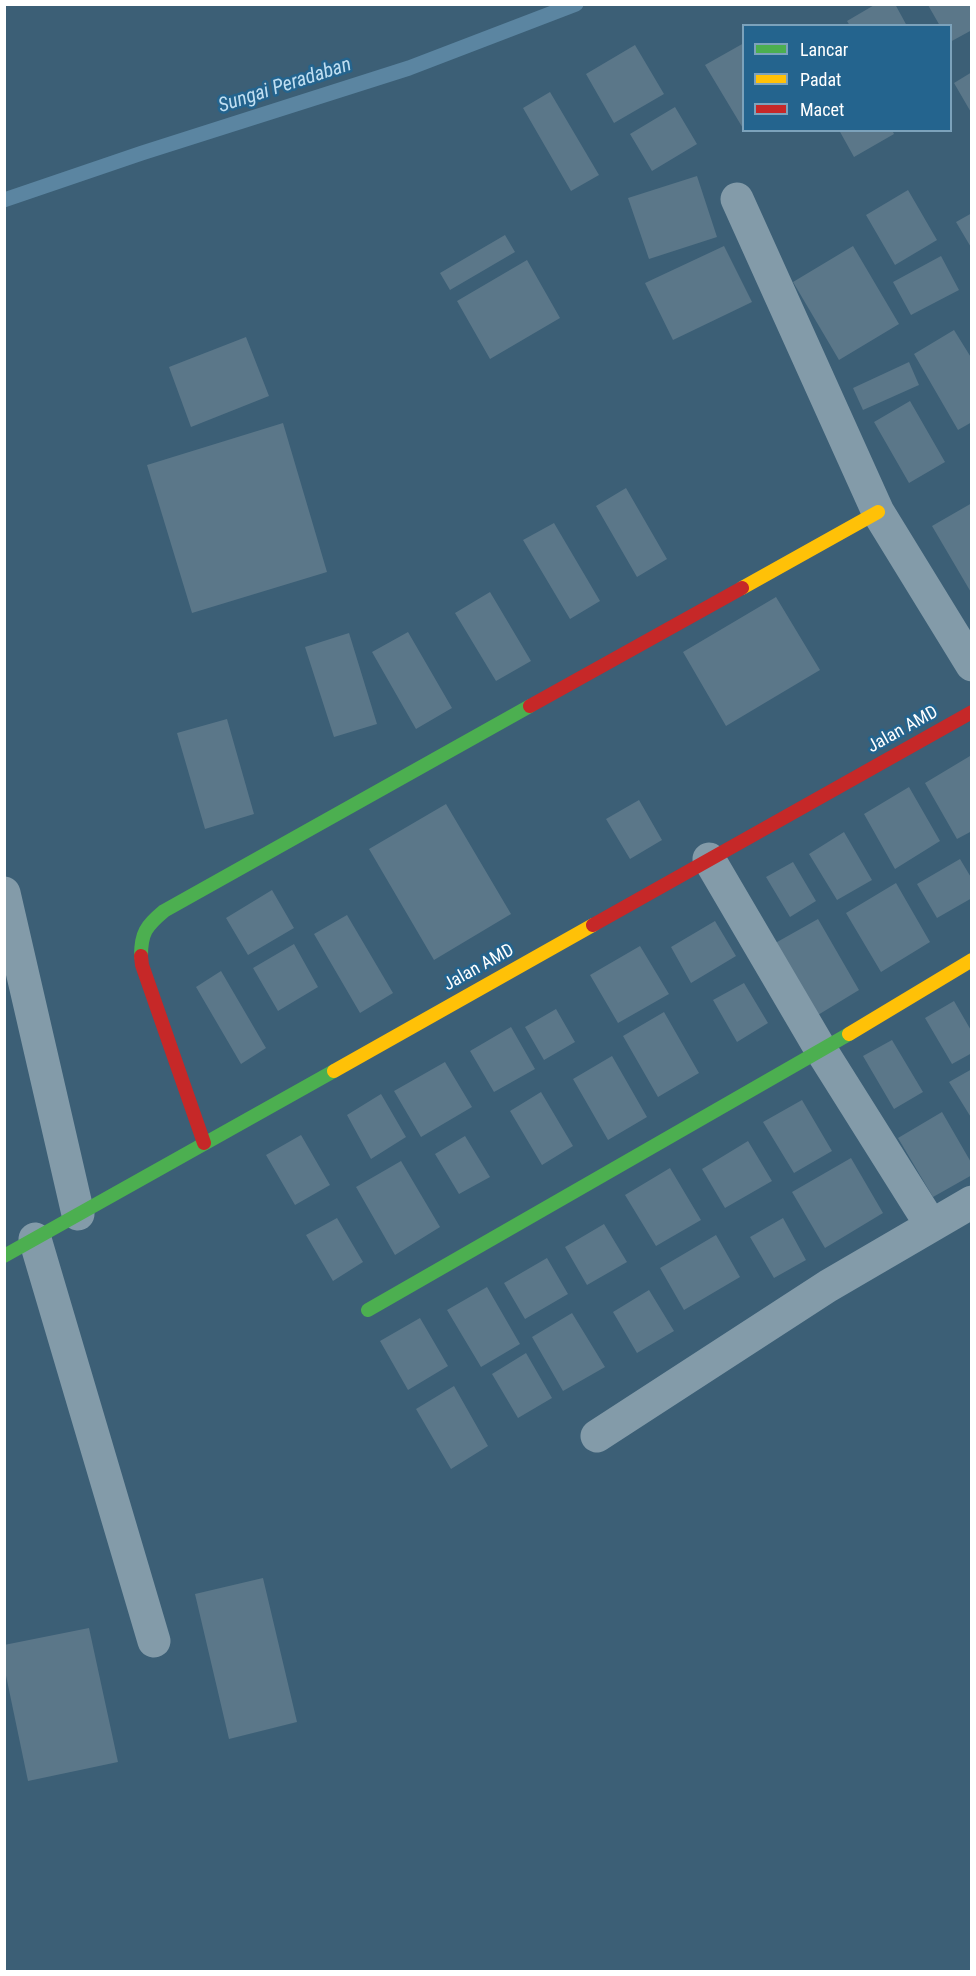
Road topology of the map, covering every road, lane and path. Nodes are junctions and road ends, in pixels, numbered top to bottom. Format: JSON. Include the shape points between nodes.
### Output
{"nodes":[{"id":1,"x":737,"y":199,"type":"dead end"},
{"id":2,"x":878,"y":512,"type":"junction"},
{"id":3,"x":972,"y":665,"type":"edge"},
{"id":4,"x":972,"y":712,"type":"edge"},
{"id":5,"x":709,"y":858,"type":"junction"},
{"id":6,"x":4,"y":893,"type":"edge"},
{"id":7,"x":972,"y":960,"type":"edge"},
{"id":8,"x":821,"y":1050,"type":"junction"},
{"id":9,"x":204,"y":1143,"type":"junction"},
{"id":10,"x":972,"y":1202,"type":"edge"},
{"id":11,"x":78,"y":1214,"type":"junction"},
{"id":12,"x":931,"y":1225,"type":"junction"},
{"id":13,"x":35,"y":1239,"type":"junction"},
{"id":14,"x":4,"y":1257,"type":"edge"},
{"id":15,"x":368,"y":1310,"type":"dead end"},
{"id":16,"x":597,"y":1436,"type":"dead end"},
{"id":17,"x":154,"y":1641,"type":"dead end"}],
"edges":[{"from":1,"to":2,"type":"street"},
{"from":2,"to":3,"type":"street"},
{"from":2,"to":9,"type":"street","via":[[164,911],[147,925],[141,942],[142,965]]},
{"from":4,"to":5,"type":"street","name":"Jalan AMD"},
{"from":5,"to":8,"type":"street"},
{"from":5,"to":9,"type":"street","name":"Jalan AMD"},
{"from":6,"to":11,"type":"street"},
{"from":7,"to":8,"type":"street"},
{"from":8,"to":12,"type":"street"},
{"from":8,"to":15,"type":"street"},
{"from":9,"to":11,"type":"street","name":"Jalan AMD"},
{"from":10,"to":12,"type":"street"},
{"from":11,"to":13,"type":"street","name":"Jalan AMD"},
{"from":12,"to":16,"type":"street","via":[[828,1286]]},
{"from":13,"to":14,"type":"street","name":"Jalan AMD"},
{"from":13,"to":17,"type":"street"}]}
